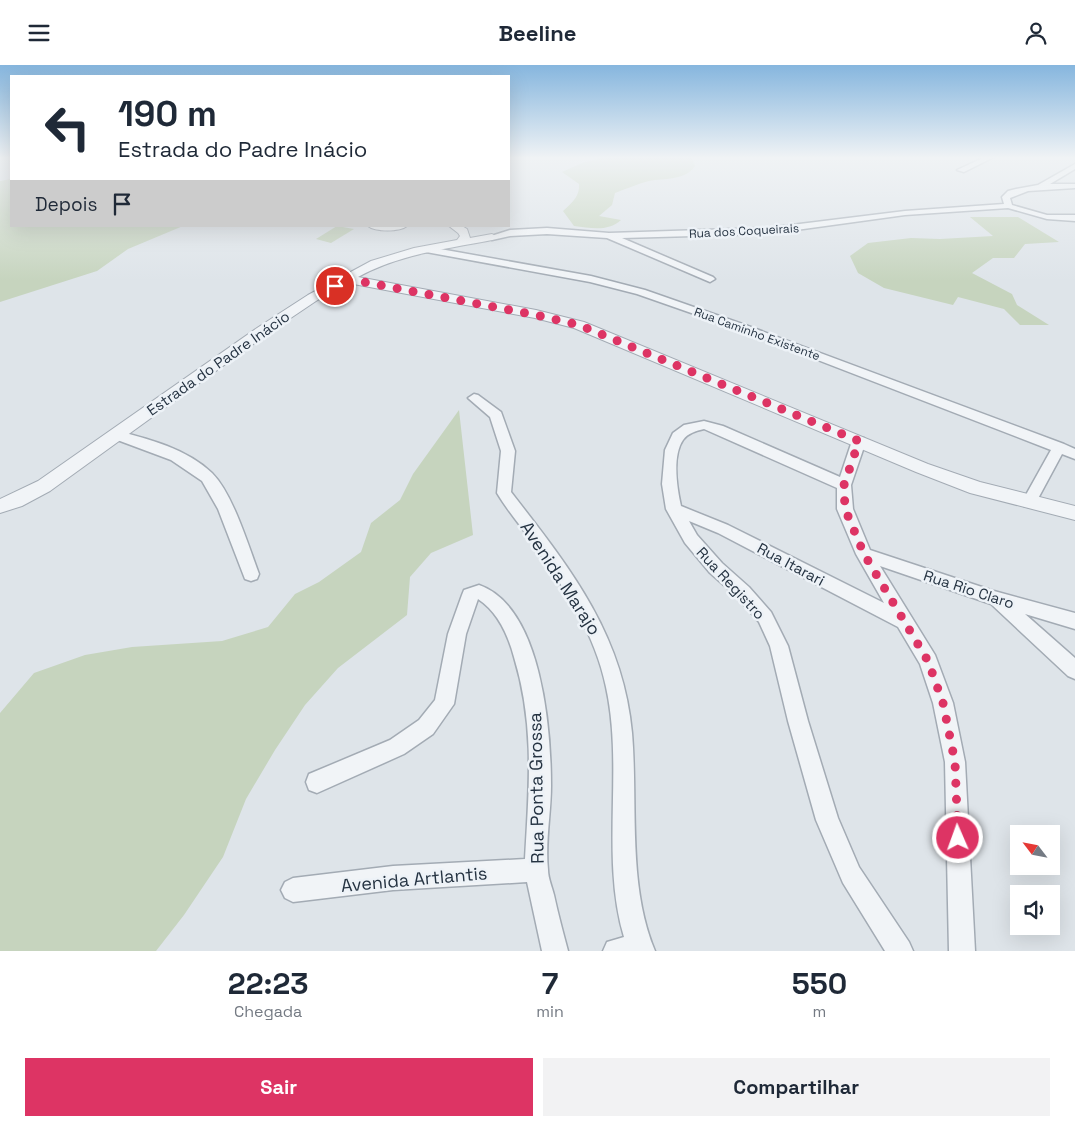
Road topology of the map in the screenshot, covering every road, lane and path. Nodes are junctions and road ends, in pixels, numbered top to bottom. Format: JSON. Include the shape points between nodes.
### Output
{"nodes":[{"id":1,"x":1006,"y":198,"type":"edge"},
{"id":2,"x":1008,"y":206,"type":"junction"},
{"id":3,"x":1075,"y":218,"type":"edge"},
{"id":4,"x":456,"y":227,"type":"edge"},
{"id":5,"x":483,"y":232,"type":"joint"},
{"id":6,"x":608,"y":236,"type":"junction"},
{"id":7,"x":624,"y":236,"type":"junction"},
{"id":8,"x":731,"y":237,"type":"dead end"},
{"id":9,"x":463,"y":239,"type":"junction"},
{"id":10,"x":428,"y":250,"type":"junction"},
{"id":11,"x":348,"y":279,"type":"junction"},
{"id":12,"x":710,"y":279,"type":"dead end"},
{"id":13,"x":474,"y":398,"type":"dead end"},
{"id":14,"x":117,"y":435,"type":"junction"},
{"id":15,"x":859,"y":441,"type":"junction"},
{"id":16,"x":1059,"y":447,"type":"junction"},
{"id":17,"x":1075,"y":453,"type":"edge"},
{"id":18,"x":844,"y":485,"type":"junction"},
{"id":19,"x":1029,"y":502,"type":"junction"},
{"id":20,"x":0,"y":506,"type":"edge"},
{"id":21,"x":674,"y":509,"type":"junction"},
{"id":22,"x":1075,"y":513,"type":"edge"},
{"id":23,"x":864,"y":554,"type":"junction"},
{"id":24,"x":251,"y":574,"type":"dead end"},
{"id":25,"x":994,"y":598,"type":"junction"},
{"id":26,"x":1075,"y":621,"type":"edge"},
{"id":27,"x":906,"y":623,"type":"junction"},
{"id":28,"x":1075,"y":670,"type":"edge"},
{"id":29,"x":317,"y":782,"type":"dead end"},
{"id":30,"x":536,"y":870,"type":"junction"},
{"id":31,"x":293,"y":890,"type":"dead end"},
{"id":32,"x":633,"y":949,"type":"edge"},
{"id":33,"x":555,"y":951,"type":"edge"},
{"id":34,"x":900,"y":951,"type":"edge"},
{"id":35,"x":962,"y":951,"type":"edge"}],
"edges":[{"from":1,"to":2,"type":"street"},
{"from":2,"to":3,"type":"street","name":"Rua dos Coqueirais","via":[[1047,217]]},
{"from":2,"to":7,"type":"street","name":"Rua dos Coqueirais","via":[[905,213],[767,231]]},
{"from":4,"to":9,"type":"street","via":[[464,231]]},
{"from":5,"to":6,"type":"street","via":[[547,231]]},
{"from":5,"to":9,"type":"street"},
{"from":6,"to":7,"type":"street","name":"Rua dos Coqueirais"},
{"from":6,"to":12,"type":"street"},
{"from":7,"to":8,"type":"street","via":[[646,240]]},
{"from":9,"to":10,"type":"street"},
{"from":10,"to":11,"type":"street","via":[[375,263]]},
{"from":10,"to":16,"type":"street","name":"Rua Caminho Existente","via":[[591,279],[640,292]]},
{"from":11,"to":14,"type":"street","name":"Estrada do Padre Inácio","via":[[262,331]]},
{"from":11,"to":15,"type":"street","via":[[579,325]]},
{"from":13,"to":32,"type":"street","name":"Avenida Marajo","via":[[496,415],[508,451],[504,493],[596,626],[608,657],[616,689],[622,745],[628,907]]},
{"from":14,"to":20,"type":"street","name":"Estrada do Padre Inácio","via":[[44,486]]},
{"from":14,"to":24,"type":"street","via":[[182,460],[208,478]]},
{"from":15,"to":18,"type":"street"},
{"from":15,"to":19,"type":"street","via":[[976,487]]},
{"from":16,"to":17,"type":"street","name":"Rua Caminho Existente"},
{"from":16,"to":19,"type":"street"},
{"from":18,"to":21,"type":"street","name":"Rua Registro","via":[[704,425],[689,428],[678,436],[672,450],[669,484]]},
{"from":18,"to":23,"type":"street","via":[[845,509]]},
{"from":19,"to":22,"type":"street"},
{"from":21,"to":27,"type":"street","name":"Rua Itarari","via":[[723,529]]},
{"from":21,"to":34,"type":"street","name":"Rua Registro","via":[[691,539],[765,617],[779,646],[827,820],[851,875]]},
{"from":23,"to":25,"type":"street","name":"Rua Rio Claro"},
{"from":23,"to":27,"type":"street"},
{"from":25,"to":26,"type":"street","name":"Rua Rio Claro"},
{"from":25,"to":28,"type":"street"},
{"from":27,"to":35,"type":"street","via":[[928,661],[943,703],[955,762]]},
{"from":29,"to":30,"type":"street","name":"Rua Ponta Grossa","via":[[397,747],[426,727],[444,704],[457,634],[470,595],[479,592],[499,606],[517,636],[533,687],[540,787]]},
{"from":30,"to":31,"type":"street","name":"Avenida Artlantis","via":[[393,878]]},
{"from":30,"to":33,"type":"street","name":"Rua Ponta Grossa"}]}
